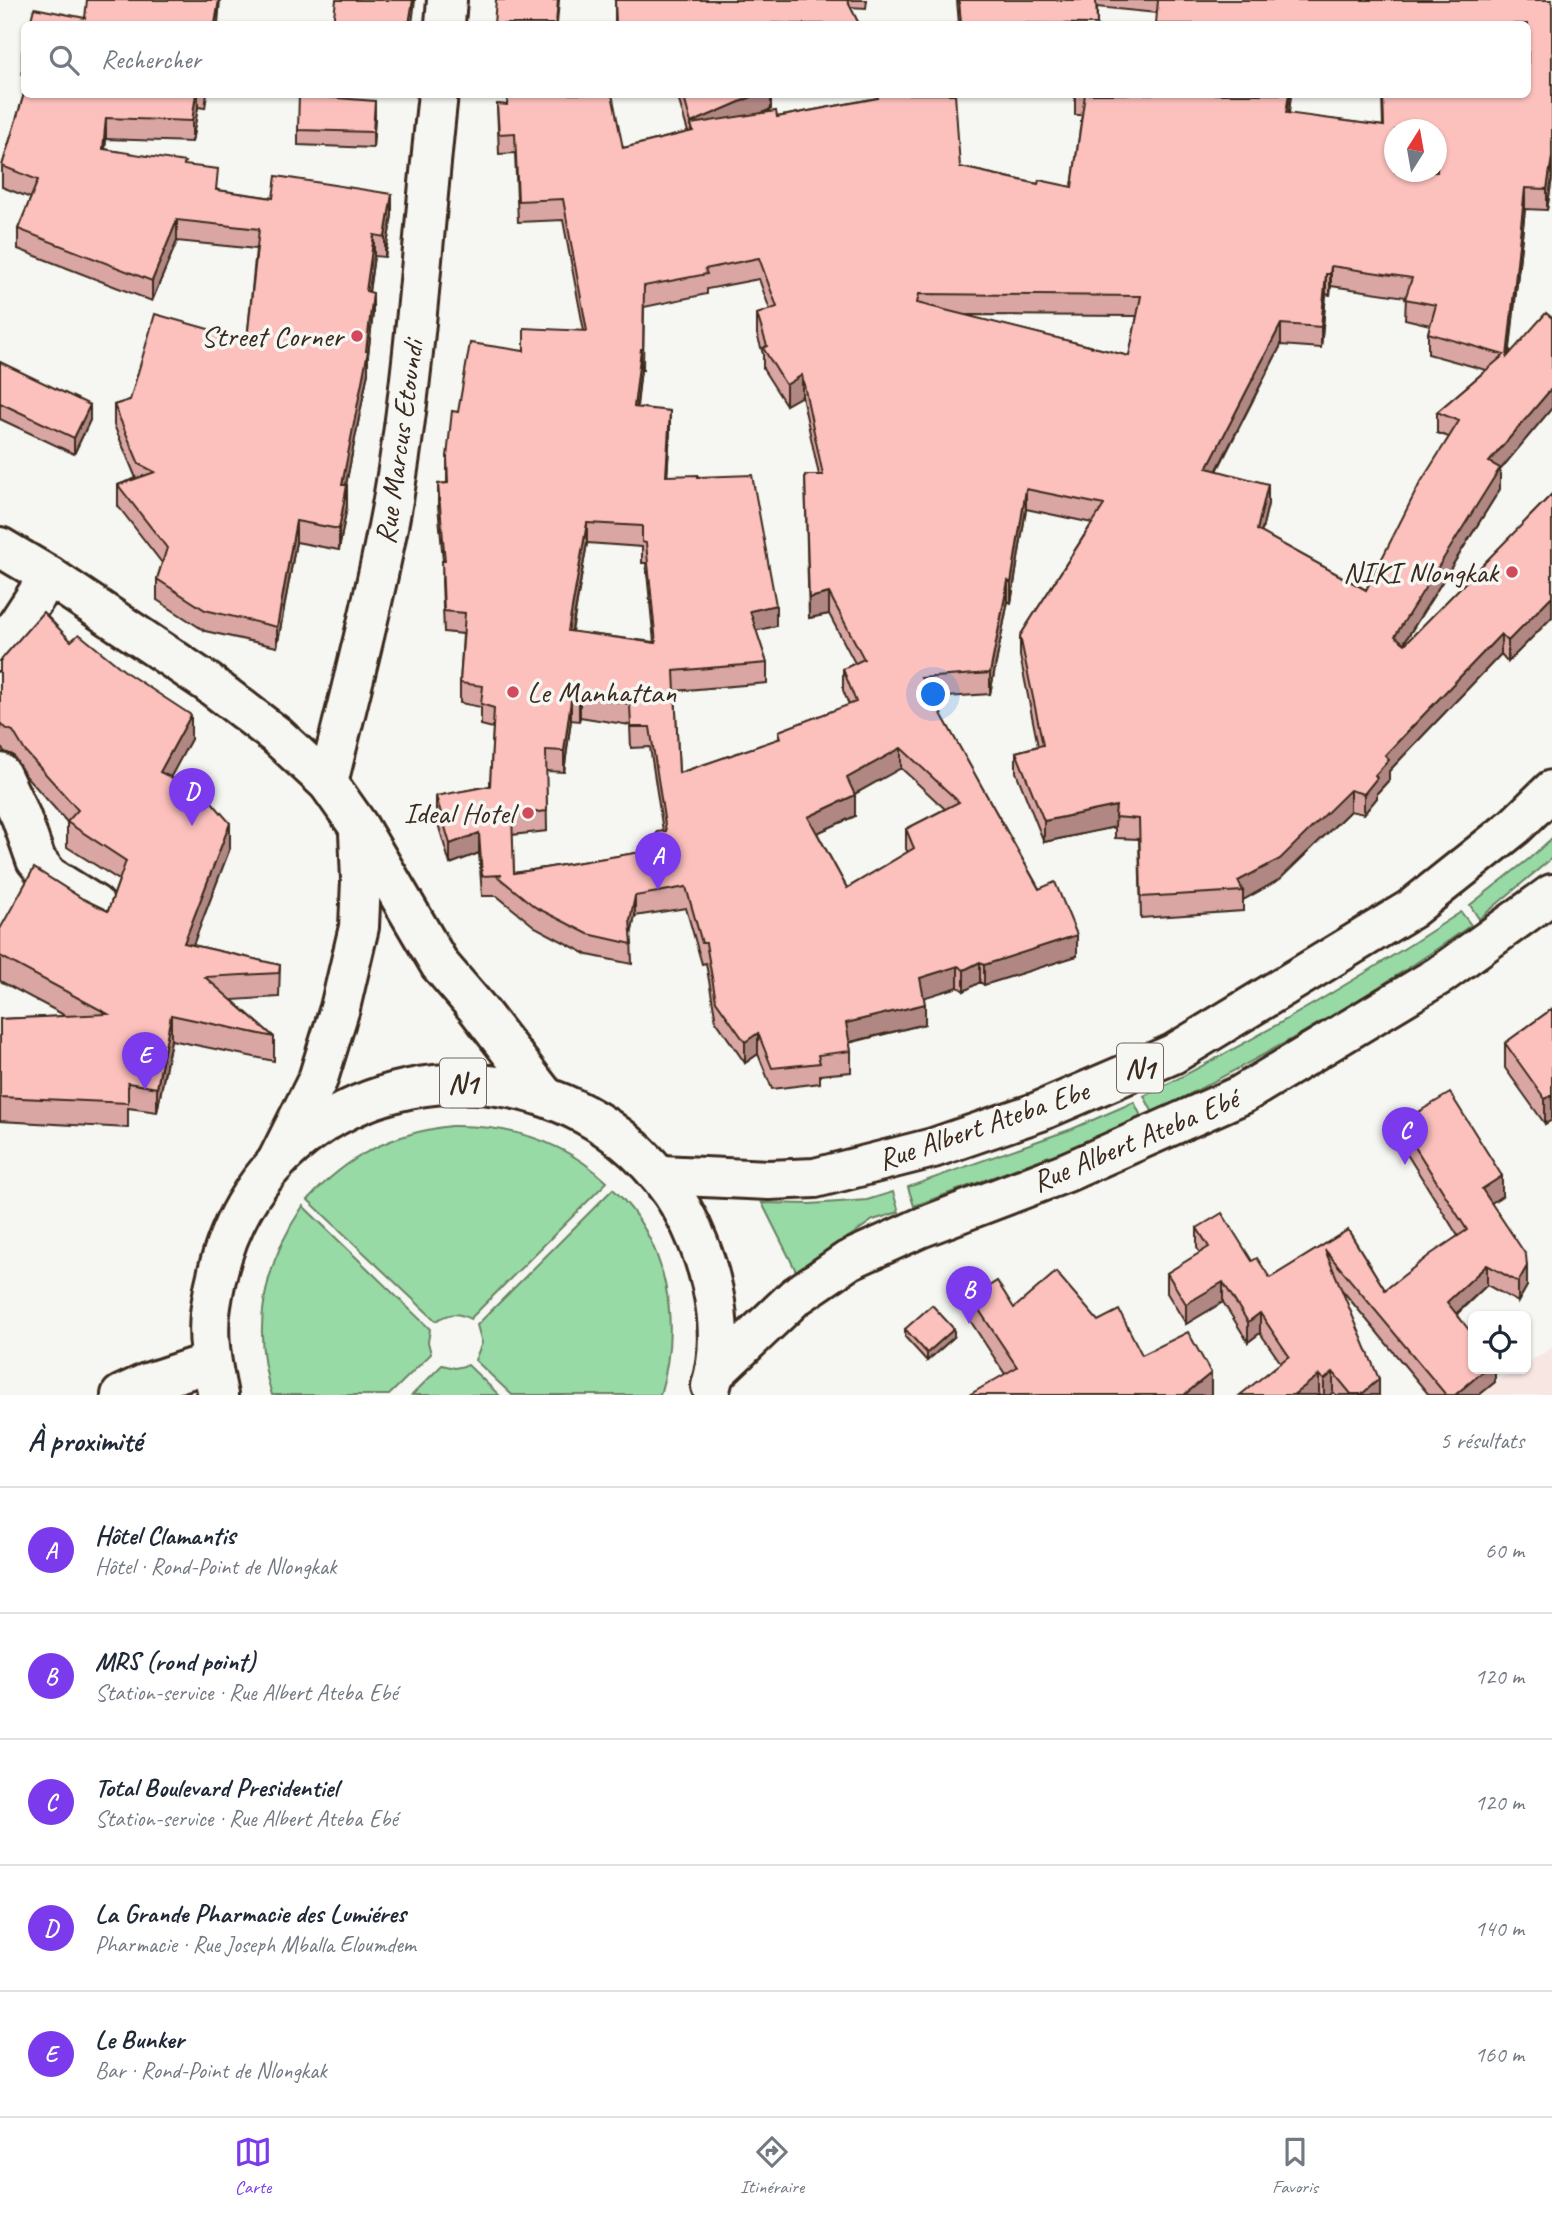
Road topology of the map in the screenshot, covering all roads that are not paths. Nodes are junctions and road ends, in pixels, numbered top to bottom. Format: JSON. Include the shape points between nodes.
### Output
{"nodes":[{"id":1,"x":447,"y":0,"type":"edge"},
{"id":2,"x":445,"y":21,"type":"edge"},
{"id":3,"x":438,"y":98,"type":"edge"},
{"id":4,"x":0,"y":547,"type":"edge"},
{"id":5,"x":48,"y":576,"type":"junction"},
{"id":6,"x":0,"y":651,"type":"edge"},
{"id":7,"x":0,"y":773,"type":"edge"},
{"id":8,"x":328,"y":783,"type":"junction"},
{"id":9,"x":1552,"y":790,"type":"edge"},
{"id":10,"x":359,"y":827,"type":"junction"},
{"id":11,"x":1552,"y":894,"type":"edge"},
{"id":12,"x":95,"y":905,"type":"edge"},
{"id":13,"x":544,"y":1095,"type":"junction"},
{"id":14,"x":276,"y":1163,"type":"junction"},
{"id":15,"x":660,"y":1175,"type":"junction"},
{"id":16,"x":214,"y":1379,"type":"edge"},
{"id":17,"x":711,"y":1384,"type":"edge"},
{"id":18,"x":121,"y":1395,"type":"edge"}],
"edges":[{"from":1,"to":2,"type":"main road"},
{"from":3,"to":8,"type":"main road","name":"Rue Marcus Etoundi","via":[[413,355],[393,499],[369,621]]},
{"from":4,"to":5,"type":"main road"},
{"from":5,"to":6,"type":"main road"},
{"from":5,"to":8,"type":"main road","via":[[207,682],[276,735]]},
{"from":7,"to":12,"type":"main road","via":[[36,860],[49,876]]},
{"from":8,"to":10,"type":"main road"},
{"from":9,"to":15,"type":"main road","name":"Rue Albert Ateba Ebe","number":"N1","via":[[1516,826],[1411,909],[1173,1054],[1012,1121],[933,1148],[815,1178]]},
{"from":10,"to":13,"type":"main road","via":[[440,965]]},
{"from":10,"to":14,"type":"main road","via":[[359,927],[340,1009],[318,1079]]},
{"from":11,"to":17,"type":"main road","name":"Rue Albert Ateba Ebé","number":"N1","via":[[1440,975],[1241,1095],[849,1260],[794,1297]]},
{"from":13,"to":14,"type":"main road","number":"N1","via":[[487,1083],[429,1084],[373,1098],[321,1125]]},
{"from":13,"to":15,"type":"main road","number":"N1","via":[[587,1115],[627,1142]]},
{"from":14,"to":16,"type":"main road","number":"N1","via":[[244,1206],[222,1255],[210,1308]]},
{"from":15,"to":17,"type":"main road","number":"N1","via":[[689,1219],[709,1268],[717,1320]]},
{"from":16,"to":18,"type":"main road","via":[[147,1383]]}]}
